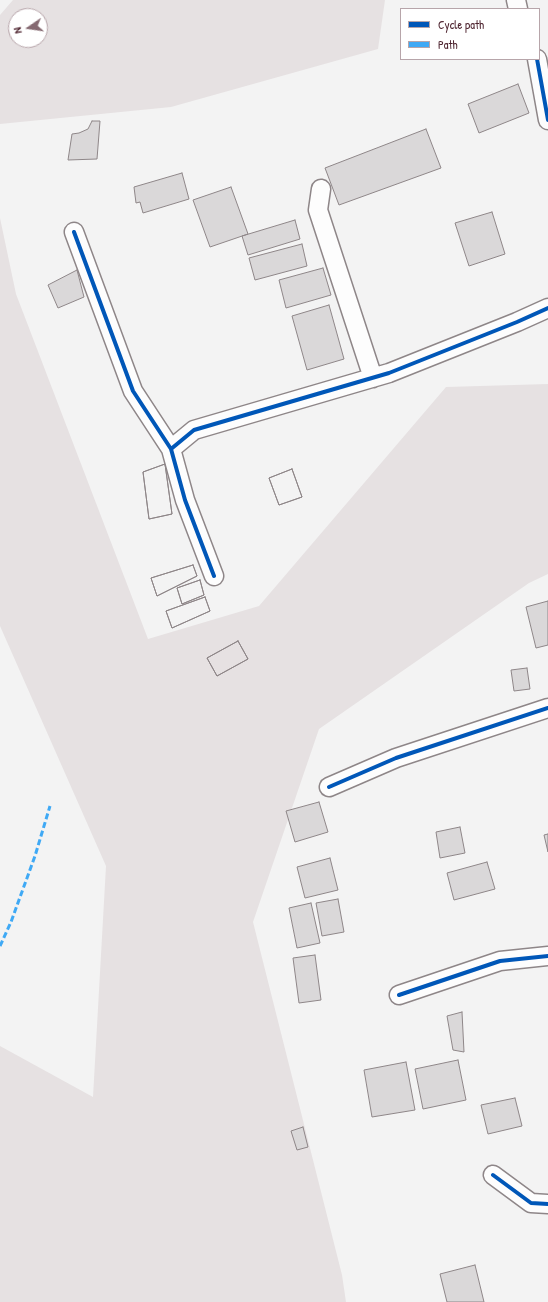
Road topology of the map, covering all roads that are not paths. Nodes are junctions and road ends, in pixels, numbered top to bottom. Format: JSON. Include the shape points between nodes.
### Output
{"nodes":[{"id":1,"x":537,"y":60,"type":"edge"},
{"id":2,"x":548,"y":120,"type":"edge"},
{"id":3,"x":321,"y":189,"type":"dead end"},
{"id":4,"x":74,"y":232,"type":"dead end"},
{"id":5,"x":548,"y":308,"type":"edge"},
{"id":6,"x":373,"y":378,"type":"junction"},
{"id":7,"x":171,"y":449,"type":"junction"},
{"id":8,"x":214,"y":576,"type":"dead end"},
{"id":9,"x":548,"y":708,"type":"edge"},
{"id":10,"x":329,"y":787,"type":"dead end"},
{"id":11,"x":548,"y":956,"type":"edge"},
{"id":12,"x":399,"y":995,"type":"dead end"},
{"id":13,"x":493,"y":1175,"type":"dead end"},
{"id":14,"x":548,"y":1204,"type":"edge"}],
"edges":[{"from":1,"to":2,"type":"street"},
{"from":3,"to":6,"type":"street","via":[[318,210]]},
{"from":4,"to":7,"type":"street","via":[[133,391]]},
{"from":5,"to":6,"type":"street"},
{"from":6,"to":7,"type":"street","via":[[194,430]]},
{"from":7,"to":8,"type":"street","via":[[185,500]]},
{"from":9,"to":10,"type":"street","via":[[396,758]]},
{"from":11,"to":12,"type":"street","via":[[500,961]]},
{"from":13,"to":14,"type":"street","via":[[531,1203]]}]}
